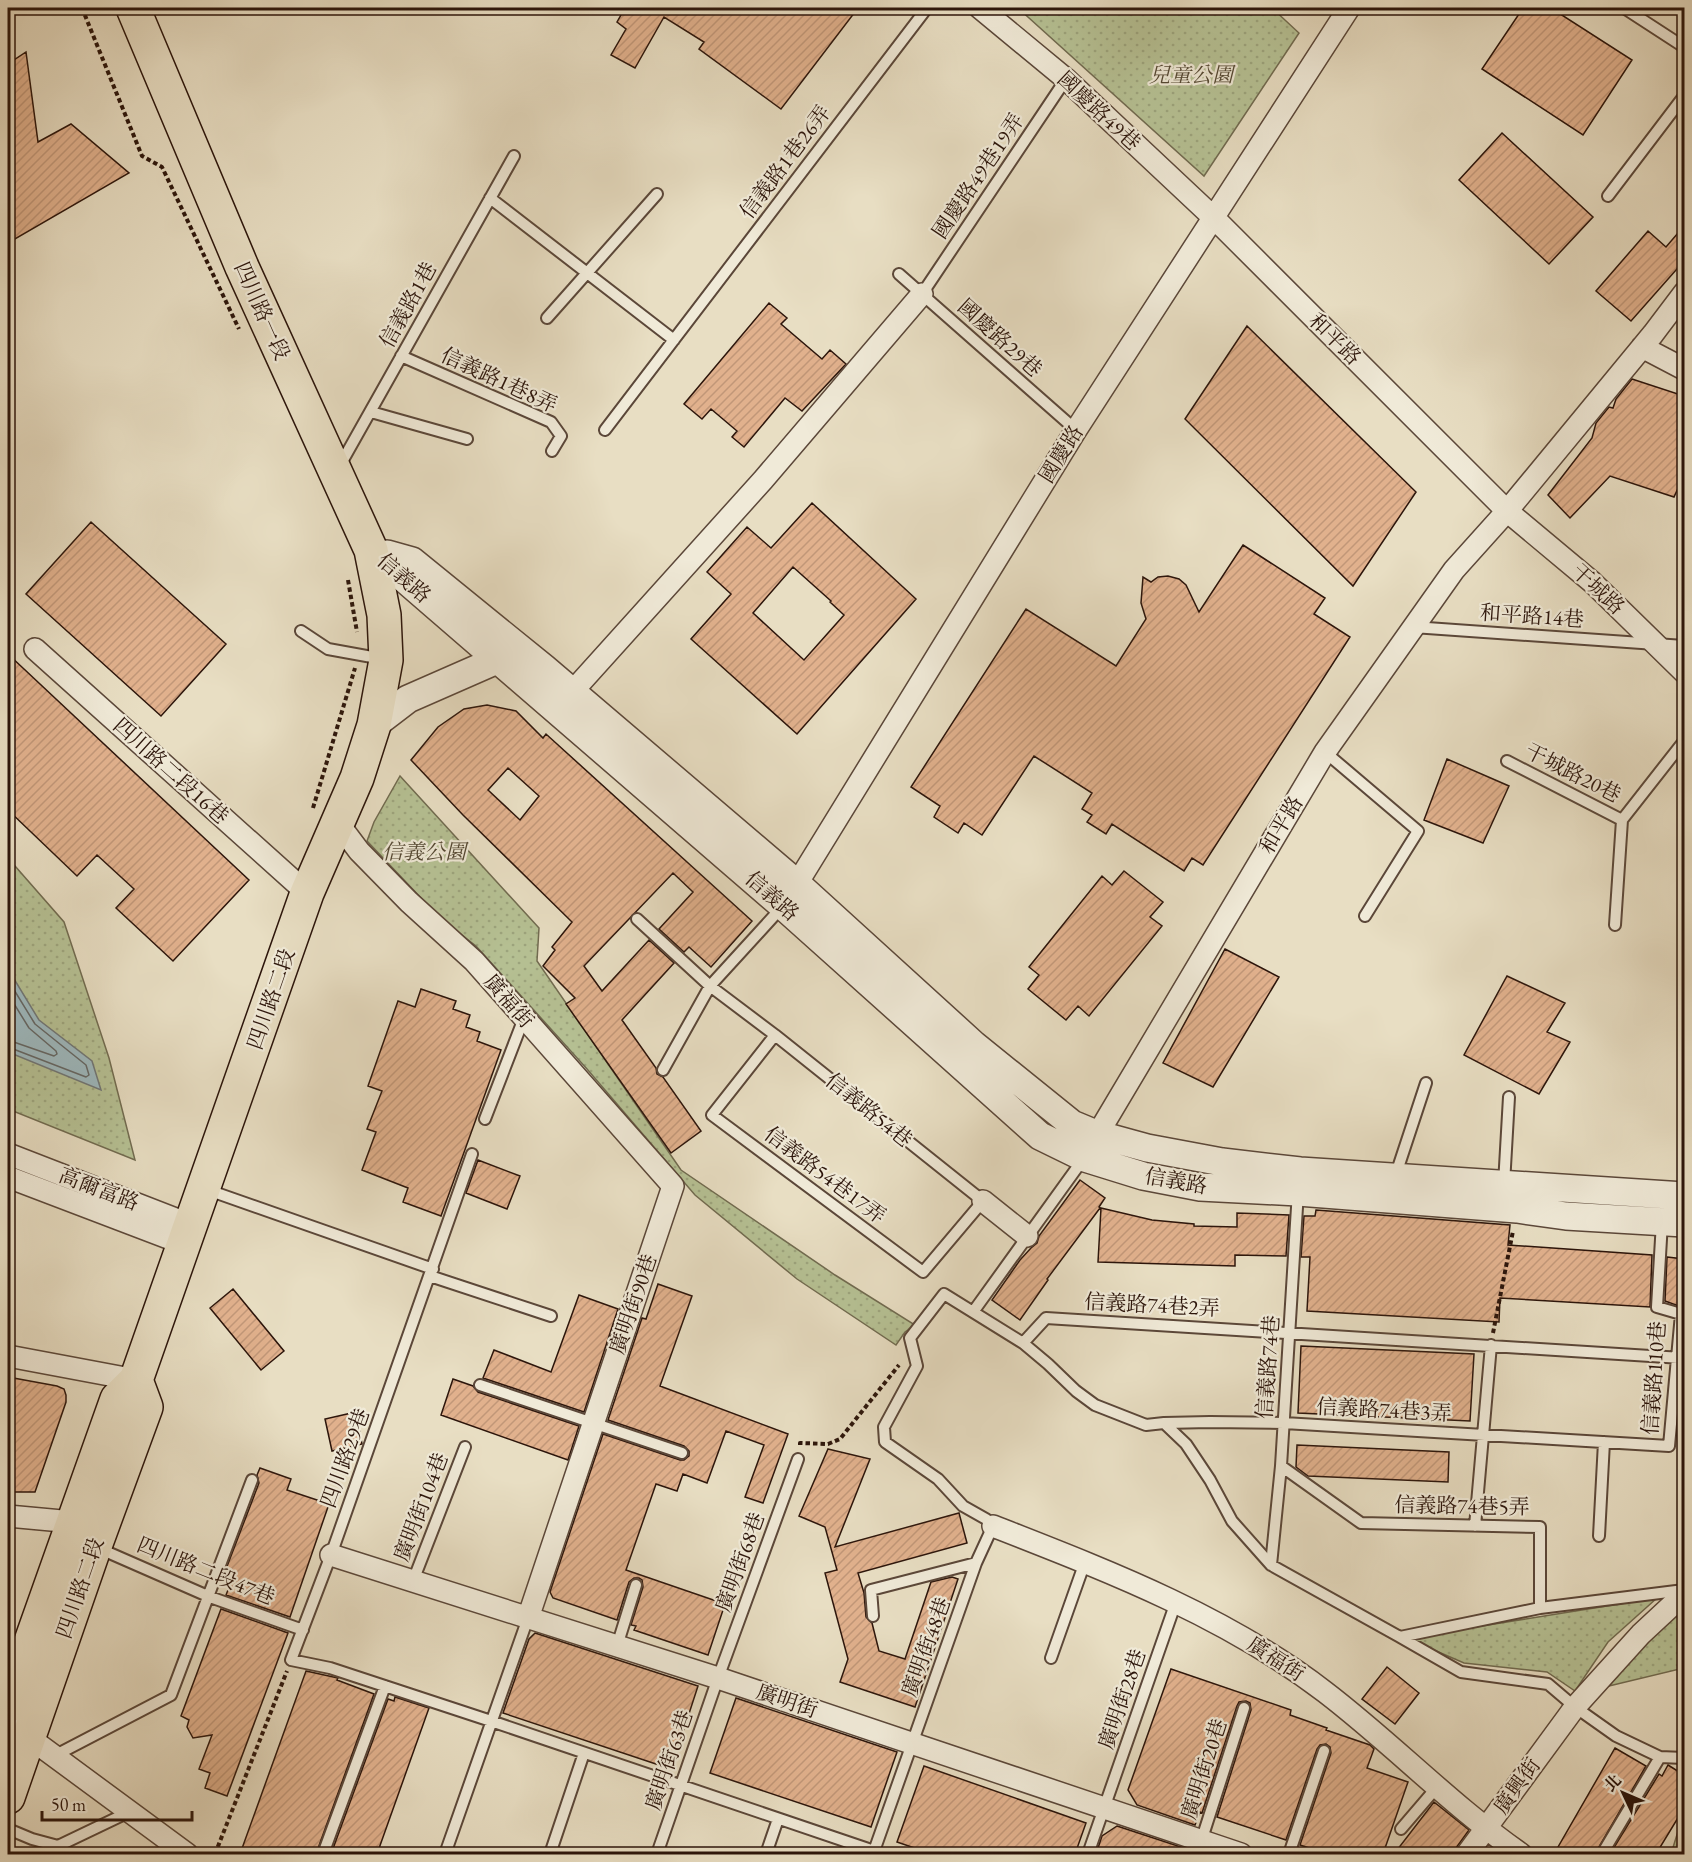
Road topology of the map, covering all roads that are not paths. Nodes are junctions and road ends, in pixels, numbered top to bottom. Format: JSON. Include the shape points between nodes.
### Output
{"nodes":[{"id":1,"x":133,"y":8,"type":"edge"},
{"id":2,"x":927,"y":8,"type":"edge"},
{"id":3,"x":980,"y":8,"type":"edge"},
{"id":4,"x":1349,"y":8,"type":"edge"},
{"id":5,"x":1624,"y":8,"type":"edge"},
{"id":6,"x":1684,"y":47,"type":"edge"},
{"id":7,"x":1066,"y":79,"type":"junction"},
{"id":8,"x":1684,"y":96,"type":"edge"},
{"id":9,"x":514,"y":156,"type":"dead end"},
{"id":10,"x":657,"y":194,"type":"dead end"},
{"id":11,"x":1608,"y":196,"type":"dead end"},
{"id":12,"x":490,"y":198,"type":"junction"},
{"id":13,"x":1214,"y":218,"type":"junction"},
{"id":14,"x":587,"y":273,"type":"junction"},
{"id":15,"x":899,"y":274,"type":"dead end"},
{"id":16,"x":1684,"y":293,"type":"edge"},
{"id":17,"x":922,"y":294,"type":"junction"},
{"id":18,"x":548,"y":318,"type":"dead end"},
{"id":19,"x":674,"y":340,"type":"junction"},
{"id":20,"x":1641,"y":348,"type":"junction"},
{"id":21,"x":401,"y":356,"type":"junction"},
{"id":22,"x":1684,"y":369,"type":"edge"},
{"id":23,"x":370,"y":412,"type":"junction"},
{"id":24,"x":605,"y":430,"type":"dead end"},
{"id":25,"x":1076,"y":430,"type":"junction"},
{"id":26,"x":467,"y":439,"type":"dead end"},
{"id":27,"x":552,"y":451,"type":"dead end"},
{"id":28,"x":336,"y":473,"type":"junction"},
{"id":29,"x":1507,"y":511,"type":"junction"},
{"id":30,"x":371,"y":550,"type":"junction"},
{"id":31,"x":384,"y":615,"type":"joint"},
{"id":32,"x":1412,"y":627,"type":"junction"},
{"id":33,"x":301,"y":631,"type":"dead end"},
{"id":34,"x":1654,"y":643,"type":"junction"},
{"id":35,"x":1684,"y":646,"type":"edge"},
{"id":36,"x":35,"y":649,"type":"dead end"},
{"id":37,"x":373,"y":657,"type":"junction"},
{"id":38,"x":497,"y":660,"type":"junction"},
{"id":39,"x":545,"y":669,"type":"junction"},
{"id":40,"x":1684,"y":672,"type":"edge"},
{"id":41,"x":572,"y":692,"type":"junction"},
{"id":42,"x":374,"y":724,"type":"junction"},
{"id":43,"x":1684,"y":741,"type":"edge"},
{"id":44,"x":1325,"y":752,"type":"junction"},
{"id":45,"x":1507,"y":761,"type":"dead end"},
{"id":46,"x":325,"y":818,"type":"junction"},
{"id":47,"x":1622,"y":820,"type":"junction"},
{"id":48,"x":307,"y":893,"type":"junction"},
{"id":49,"x":790,"y":894,"type":"junction"},
{"id":50,"x":1365,"y":916,"type":"dead end"},
{"id":51,"x":637,"y":919,"type":"dead end"},
{"id":52,"x":1615,"y":925,"type":"dead end"},
{"id":53,"x":710,"y":986,"type":"junction"},
{"id":54,"x":524,"y":1018,"type":"junction"},
{"id":55,"x":775,"y":1035,"type":"junction"},
{"id":56,"x":663,"y":1070,"type":"dead end"},
{"id":57,"x":1426,"y":1083,"type":"dead end"},
{"id":58,"x":1509,"y":1097,"type":"dead end"},
{"id":59,"x":485,"y":1119,"type":"dead end"},
{"id":60,"x":1090,"y":1146,"type":"junction"},
{"id":61,"x":8,"y":1154,"type":"edge"},
{"id":62,"x":472,"y":1154,"type":"dead end"},
{"id":63,"x":8,"y":1177,"type":"edge"},
{"id":64,"x":1395,"y":1177,"type":"junction"},
{"id":65,"x":1299,"y":1182,"type":"junction"},
{"id":66,"x":1504,"y":1184,"type":"junction"},
{"id":67,"x":673,"y":1186,"type":"joint"},
{"id":68,"x":204,"y":1189,"type":"junction"},
{"id":69,"x":1684,"y":1196,"type":"edge"},
{"id":70,"x":982,"y":1201,"type":"junction"},
{"id":71,"x":1673,"y":1223,"type":"edge"},
{"id":72,"x":188,"y":1234,"type":"junction"},
{"id":73,"x":1028,"y":1236,"type":"junction"},
{"id":74,"x":431,"y":1272,"type":"junction"},
{"id":75,"x":973,"y":1312,"type":"junction"},
{"id":76,"x":551,"y":1316,"type":"dead end"},
{"id":77,"x":1290,"y":1332,"type":"junction"},
{"id":78,"x":1023,"y":1343,"type":"junction"},
{"id":79,"x":1491,"y":1345,"type":"junction"},
{"id":80,"x":8,"y":1356,"type":"edge"},
{"id":81,"x":1681,"y":1358,"type":"edge"},
{"id":82,"x":136,"y":1380,"type":"junction"},
{"id":83,"x":480,"y":1385,"type":"dead end"},
{"id":84,"x":594,"y":1422,"type":"junction"},
{"id":85,"x":1164,"y":1423,"type":"junction"},
{"id":86,"x":1284,"y":1423,"type":"junction"},
{"id":87,"x":1483,"y":1435,"type":"junction"},
{"id":88,"x":1604,"y":1442,"type":"junction"},
{"id":89,"x":1669,"y":1446,"type":"joint"},
{"id":90,"x":465,"y":1447,"type":"dead end"},
{"id":91,"x":682,"y":1453,"type":"dead end"},
{"id":92,"x":798,"y":1459,"type":"road end"},
{"id":93,"x":1281,"y":1467,"type":"junction"},
{"id":94,"x":252,"y":1480,"type":"dead end"},
{"id":95,"x":8,"y":1516,"type":"edge"},
{"id":96,"x":993,"y":1526,"type":"junction"},
{"id":97,"x":1475,"y":1526,"type":"junction"},
{"id":98,"x":83,"y":1536,"type":"junction"},
{"id":99,"x":1599,"y":1536,"type":"dead end"},
{"id":100,"x":331,"y":1555,"type":"junction"},
{"id":101,"x":1085,"y":1562,"type":"junction"},
{"id":102,"x":976,"y":1563,"type":"junction"},
{"id":103,"x":1271,"y":1565,"type":"junction"},
{"id":104,"x":413,"y":1581,"type":"junction"},
{"id":105,"x":636,"y":1585,"type":"dead end"},
{"id":106,"x":1684,"y":1592,"type":"edge"},
{"id":107,"x":210,"y":1597,"type":"junction"},
{"id":108,"x":1176,"y":1602,"type":"junction"},
{"id":109,"x":1540,"y":1608,"type":"junction"},
{"id":110,"x":873,"y":1616,"type":"dead end"},
{"id":111,"x":528,"y":1618,"type":"junction"},
{"id":112,"x":303,"y":1630,"type":"junction"},
{"id":113,"x":1400,"y":1637,"type":"junction"},
{"id":114,"x":617,"y":1646,"type":"junction"},
{"id":115,"x":1051,"y":1658,"type":"dead end"},
{"id":116,"x":718,"y":1678,"type":"junction"},
{"id":117,"x":385,"y":1686,"type":"junction"},
{"id":118,"x":8,"y":1706,"type":"edge"},
{"id":119,"x":1244,"y":1708,"type":"dead end"},
{"id":120,"x":1571,"y":1712,"type":"junction"},
{"id":121,"x":491,"y":1721,"type":"junction"},
{"id":122,"x":30,"y":1739,"type":"edge"},
{"id":123,"x":912,"y":1743,"type":"junction"},
{"id":124,"x":1324,"y":1751,"type":"dead end"},
{"id":125,"x":584,"y":1753,"type":"junction"},
{"id":126,"x":1660,"y":1757,"type":"junction"},
{"id":127,"x":1684,"y":1758,"type":"edge"},
{"id":128,"x":681,"y":1786,"type":"junction"},
{"id":129,"x":1437,"y":1787,"type":"junction"},
{"id":130,"x":8,"y":1797,"type":"edge"},
{"id":131,"x":1105,"y":1808,"type":"junction"},
{"id":132,"x":129,"y":1812,"type":"junction"},
{"id":133,"x":778,"y":1819,"type":"junction"},
{"id":134,"x":8,"y":1829,"type":"edge"},
{"id":135,"x":1401,"y":1829,"type":"dead end"},
{"id":136,"x":1485,"y":1829,"type":"junction"},
{"id":137,"x":1199,"y":1848,"type":"edge"},
{"id":138,"x":187,"y":1854,"type":"edge"},
{"id":139,"x":323,"y":1854,"type":"edge"},
{"id":140,"x":445,"y":1854,"type":"edge"},
{"id":141,"x":550,"y":1854,"type":"edge"},
{"id":142,"x":657,"y":1854,"type":"edge"},
{"id":143,"x":766,"y":1854,"type":"edge"},
{"id":144,"x":877,"y":1854,"type":"edge"},
{"id":145,"x":1088,"y":1854,"type":"edge"},
{"id":146,"x":1241,"y":1854,"type":"edge"},
{"id":147,"x":1290,"y":1854,"type":"edge"},
{"id":148,"x":1467,"y":1854,"type":"edge"},
{"id":149,"x":1521,"y":1854,"type":"edge"},
{"id":150,"x":1602,"y":1854,"type":"edge"}],
"edges":[{"from":1,"to":28,"type":"main road","name":"四川路一段","via":[[242,267]]},
{"from":2,"to":19,"type":"lane","name":"信義路1巷26弄"},
{"from":3,"to":7,"type":"street","name":"國慶路49巷"},
{"from":4,"to":13,"type":"street","name":"國慶路"},
{"from":5,"to":6,"type":"lane"},
{"from":7,"to":13,"type":"street","name":"國慶路49巷"},
{"from":7,"to":17,"type":"lane","name":"國慶路49巷19弄"},
{"from":8,"to":11,"type":"lane"},
{"from":9,"to":12,"type":"lane","name":"信義路1巷"},
{"from":10,"to":14,"type":"lane"},
{"from":12,"to":14,"type":"lane"},
{"from":12,"to":21,"type":"lane","name":"信義路1巷"},
{"from":13,"to":25,"type":"street","name":"國慶路"},
{"from":13,"to":29,"type":"street","name":"和平路"},
{"from":14,"to":18,"type":"lane"},
{"from":14,"to":19,"type":"lane"},
{"from":15,"to":17,"type":"lane","name":"國慶路29巷"},
{"from":16,"to":20,"type":"street","name":"和平路"},
{"from":17,"to":25,"type":"lane","name":"國慶路29巷"},
{"from":17,"to":41,"type":"street","via":[[763,480]]},
{"from":19,"to":24,"type":"lane","name":"信義路1巷26弄"},
{"from":20,"to":22,"type":"street"},
{"from":20,"to":29,"type":"street","name":"和平路"},
{"from":21,"to":23,"type":"lane","name":"信義路1巷"},
{"from":21,"to":27,"type":"lane","name":"信義路1巷8弄","via":[[551,422],[561,436]]},
{"from":23,"to":26,"type":"lane"},
{"from":23,"to":28,"type":"lane","name":"信義路1巷"},
{"from":25,"to":49,"type":"street","name":"國慶路"},
{"from":28,"to":30,"type":"main road","name":"四川路一段"},
{"from":29,"to":32,"type":"street","name":"和平路","via":[[1454,570]]},
{"from":29,"to":34,"type":"street","name":"干城路","via":[[1592,582]]},
{"from":30,"to":31,"type":"main road","name":"四川路一段"},
{"from":30,"to":38,"type":"street","name":"信義路"},
{"from":30,"to":39,"type":"street","name":"信義路","via":[[412,561]]},
{"from":31,"to":37,"type":"main road","name":"四川路二段"},
{"from":32,"to":34,"type":"lane","name":"和平路14巷"},
{"from":32,"to":44,"type":"street","name":"和平路"},
{"from":33,"to":37,"type":"lane","via":[[328,649]]},
{"from":34,"to":35,"type":"lane","name":"和平路14巷"},
{"from":34,"to":40,"type":"street","name":"干城路"},
{"from":36,"to":48,"type":"street","name":"四川路二段16巷"},
{"from":37,"to":42,"type":"main road","name":"四川路二段"},
{"from":38,"to":39,"type":"street","via":[[515,660]]},
{"from":38,"to":42,"type":"street","via":[[408,699]]},
{"from":38,"to":49,"type":"street","name":"信義路"},
{"from":39,"to":41,"type":"street","name":"信義路"},
{"from":41,"to":49,"type":"street","name":"信義路"},
{"from":42,"to":46,"type":"main road","name":"四川路二段","via":[[357,778]]},
{"from":43,"to":47,"type":"lane","name":"干城路20巷"},
{"from":44,"to":50,"type":"lane","via":[[1418,831]]},
{"from":44,"to":60,"type":"street","name":"和平路"},
{"from":45,"to":47,"type":"lane","name":"干城路20巷"},
{"from":46,"to":48,"type":"main road","name":"四川路二段"},
{"from":46,"to":54,"type":"street","name":"廣福街","via":[[474,961]]},
{"from":47,"to":52,"type":"lane","name":"干城路20巷"},
{"from":48,"to":68,"type":"main road","name":"四川路二段"},
{"from":49,"to":53,"type":"lane"},
{"from":49,"to":60,"type":"street","name":"信義路","via":[[1072,1124]]},
{"from":51,"to":53,"type":"lane","name":"信義路54巷"},
{"from":53,"to":55,"type":"lane","name":"信義路54巷"},
{"from":53,"to":56,"type":"lane"},
{"from":54,"to":59,"type":"lane"},
{"from":54,"to":67,"type":"street","name":"廣福街"},
{"from":55,"to":70,"type":"lane","name":"信義路54巷"},
{"from":55,"to":70,"type":"lane","name":"信義路54巷17弄","via":[[712,1115],[923,1272]]},
{"from":57,"to":64,"type":"lane"},
{"from":58,"to":66,"type":"lane"},
{"from":60,"to":65,"type":"street","name":"信義路","via":[[1168,1152]]},
{"from":60,"to":73,"type":"lane"},
{"from":61,"to":72,"type":"street","name":"高爾富路"},
{"from":62,"to":74,"type":"lane","name":"四川路29巷"},
{"from":63,"to":72,"type":"street","name":"高爾富路"},
{"from":64,"to":65,"type":"street","name":"信義路"},
{"from":64,"to":66,"type":"street","name":"信義路"},
{"from":65,"to":71,"type":"street","name":"信義路","via":[[1566,1216]]},
{"from":65,"to":77,"type":"lane","name":"信義路74巷"},
{"from":66,"to":69,"type":"street","name":"信義路"},
{"from":67,"to":84,"type":"street","name":"廣明街90巷"},
{"from":68,"to":72,"type":"main road","name":"四川路二段"},
{"from":68,"to":74,"type":"lane"},
{"from":70,"to":73,"type":"street","name":"信義路54巷"},
{"from":71,"to":81,"type":"lane","name":"信義路110巷","via":[[1657,1307],[1681,1314]]},
{"from":72,"to":82,"type":"main road","name":"四川路二段"},
{"from":73,"to":75,"type":"lane"},
{"from":74,"to":76,"type":"lane"},
{"from":74,"to":100,"type":"lane","name":"四川路29巷"},
{"from":75,"to":78,"type":"lane","name":"信義路74巷3弄"},
{"from":75,"to":96,"type":"lane","name":"信義路74巷3弄","via":[[944,1294],[910,1338],[917,1366],[884,1427],[885,1443],[938,1479],[963,1506]]},
{"from":77,"to":78,"type":"lane","name":"信義路74巷2弄","via":[[1046,1318]]},
{"from":77,"to":79,"type":"lane"},
{"from":77,"to":86,"type":"lane","name":"信義路74巷"},
{"from":78,"to":85,"type":"lane","name":"信義路74巷3弄","via":[[1095,1405],[1146,1425]]},
{"from":79,"to":81,"type":"lane"},
{"from":79,"to":87,"type":"lane"},
{"from":80,"to":82,"type":"street"},
{"from":81,"to":89,"type":"lane","name":"信義路110巷"},
{"from":82,"to":98,"type":"main road","name":"四川路二段","via":[[117,1399]]},
{"from":83,"to":84,"type":"lane"},
{"from":84,"to":91,"type":"lane"},
{"from":84,"to":111,"type":"street","name":"廣明街90巷"},
{"from":85,"to":86,"type":"lane","name":"信義路74巷3弄"},
{"from":85,"to":103,"type":"lane","via":[[1186,1444],[1232,1521]]},
{"from":86,"to":87,"type":"lane","name":"信義路74巷3弄"},
{"from":86,"to":93,"type":"lane","name":"信義路74巷"},
{"from":87,"to":88,"type":"lane","name":"信義路74巷3弄"},
{"from":87,"to":97,"type":"lane"},
{"from":88,"to":89,"type":"lane","name":"信義路74巷3弄"},
{"from":88,"to":99,"type":"lane"},
{"from":90,"to":104,"type":"lane","name":"廣明街104巷"},
{"from":92,"to":116,"type":"lane","name":"廣明街68巷"},
{"from":93,"to":97,"type":"lane","name":"信義路74巷5弄","via":[[1361,1523]]},
{"from":93,"to":103,"type":"lane","name":"信義路74巷"},
{"from":94,"to":107,"type":"lane"},
{"from":95,"to":98,"type":"street","via":[[62,1521]]},
{"from":96,"to":101,"type":"street","name":"廣福街"},
{"from":96,"to":102,"type":"lane","name":"廣明街48巷"},
{"from":97,"to":109,"type":"lane","name":"信義路74巷5弄","via":[[1540,1527]]},
{"from":98,"to":107,"type":"lane","name":"四川路二段47巷"},
{"from":98,"to":118,"type":"main road","name":"四川路二段"},
{"from":98,"to":122,"type":"main road","name":"四川路二段"},
{"from":100,"to":104,"type":"street","name":"廣明街"},
{"from":100,"to":112,"type":"lane","name":"四川路29巷"},
{"from":101,"to":108,"type":"street","name":"廣福街"},
{"from":101,"to":115,"type":"lane"},
{"from":102,"to":110,"type":"lane","name":"廣明街48巷","via":[[871,1590]]},
{"from":102,"to":123,"type":"lane","name":"廣明街48巷"},
{"from":103,"to":113,"type":"lane"},
{"from":104,"to":111,"type":"street","name":"廣明街"},
{"from":105,"to":114,"type":"lane"},
{"from":106,"to":109,"type":"lane"},
{"from":106,"to":120,"type":"street","name":"廣興街"},
{"from":107,"to":112,"type":"lane","name":"四川路二段47巷"},
{"from":107,"to":122,"type":"lane","via":[[171,1695]]},
{"from":108,"to":129,"type":"street","name":"廣福街","via":[[1254,1643],[1324,1691]]},
{"from":108,"to":131,"type":"lane","name":"廣明街28巷"},
{"from":109,"to":113,"type":"lane"},
{"from":111,"to":114,"type":"street","name":"廣明街"},
{"from":111,"to":121,"type":"lane"},
{"from":112,"to":117,"type":"lane","name":"四川路29巷","via":[[291,1660]]},
{"from":113,"to":120,"type":"lane","via":[[1461,1672],[1548,1684]]},
{"from":114,"to":116,"type":"street","name":"廣明街"},
{"from":116,"to":123,"type":"street","name":"廣明街"},
{"from":116,"to":128,"type":"lane","name":"廣明街63巷"},
{"from":117,"to":121,"type":"lane"},
{"from":117,"to":139,"type":"lane"},
{"from":119,"to":137,"type":"lane","name":"廣明街20巷"},
{"from":120,"to":126,"type":"lane"},
{"from":120,"to":136,"type":"street","name":"廣興街"},
{"from":121,"to":125,"type":"lane"},
{"from":121,"to":140,"type":"lane"},
{"from":122,"to":130,"type":"main road","name":"四川路二段"},
{"from":122,"to":132,"type":"street"},
{"from":123,"to":131,"type":"street","name":"廣明街"},
{"from":123,"to":144,"type":"lane","name":"廣明街48巷"},
{"from":124,"to":147,"type":"lane"},
{"from":125,"to":128,"type":"lane"},
{"from":125,"to":141,"type":"lane"},
{"from":126,"to":127,"type":"lane"},
{"from":126,"to":150,"type":"lane"},
{"from":128,"to":133,"type":"lane"},
{"from":128,"to":142,"type":"lane","name":"廣明街63巷"},
{"from":129,"to":135,"type":"lane"},
{"from":129,"to":136,"type":"street","name":"廣福街"},
{"from":131,"to":137,"type":"street","name":"廣明街"},
{"from":131,"to":145,"type":"lane","name":"廣明街28巷"},
{"from":132,"to":134,"type":"lane","via":[[58,1846]]},
{"from":132,"to":138,"type":"street"},
{"from":133,"to":143,"type":"lane"},
{"from":133,"to":144,"type":"lane"},
{"from":136,"to":148,"type":"street","name":"廣興街"},
{"from":136,"to":149,"type":"street","name":"廣福街"},
{"from":137,"to":146,"type":"street","name":"廣明街"}]}
